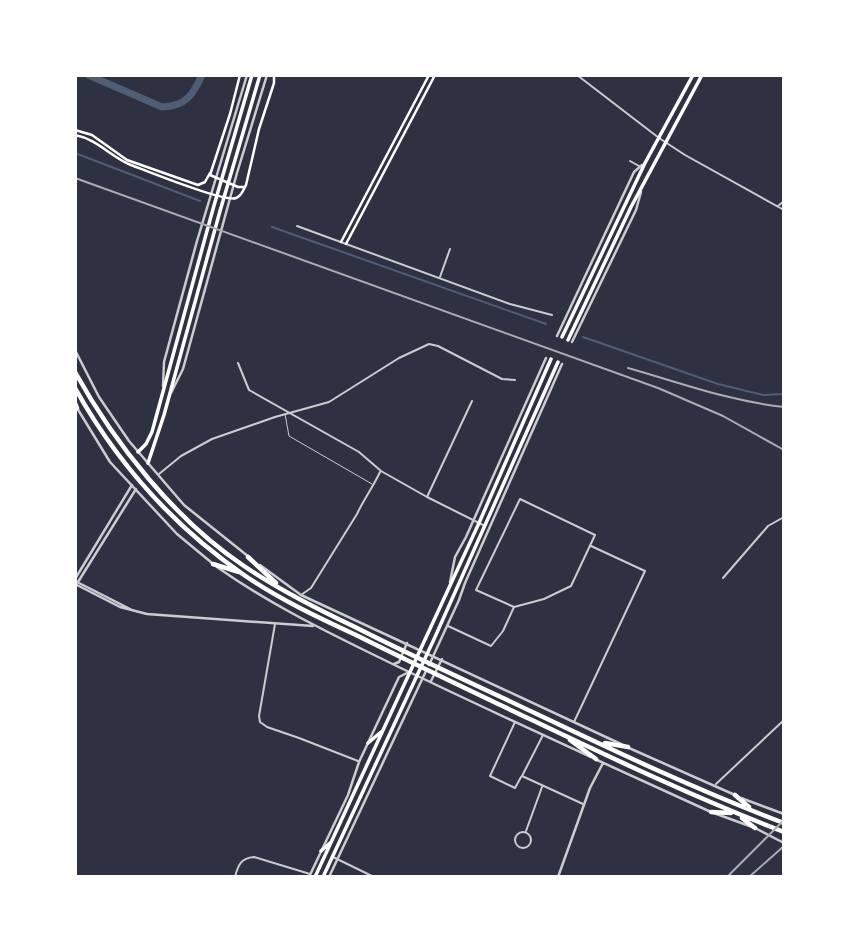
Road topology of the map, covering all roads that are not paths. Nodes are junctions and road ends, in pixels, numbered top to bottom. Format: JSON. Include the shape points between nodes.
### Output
{"nodes":[{"id":1,"x":240,"y":75,"type":"edge"},
{"id":2,"x":249,"y":75,"type":"edge"},
{"id":3,"x":260,"y":75,"type":"edge"},
{"id":4,"x":267,"y":75,"type":"edge"},
{"id":5,"x":274,"y":75,"type":"edge"},
{"id":6,"x":429,"y":75,"type":"edge"},
{"id":7,"x":435,"y":75,"type":"edge"},
{"id":8,"x":577,"y":75,"type":"edge"},
{"id":9,"x":694,"y":75,"type":"edge"},
{"id":10,"x":702,"y":75,"type":"edge"},
{"id":11,"x":75,"y":132,"type":"edge"},
{"id":12,"x":659,"y":138,"type":"junction"},
{"id":13,"x":666,"y":143,"type":"junction"},
{"id":14,"x":630,"y":161,"type":"dead end"},
{"id":15,"x":645,"y":163,"type":"junction"},
{"id":16,"x":640,"y":167,"type":"junction"},
{"id":17,"x":210,"y":175,"type":"junction"},
{"id":18,"x":245,"y":187,"type":"junction"},
{"id":19,"x":783,"y":201,"type":"edge"},
{"id":20,"x":778,"y":207,"type":"junction"},
{"id":21,"x":784,"y":210,"type":"edge"},
{"id":22,"x":297,"y":226,"type":"dead end"},
{"id":23,"x":341,"y":242,"type":"junction"},
{"id":24,"x":346,"y":244,"type":"junction"},
{"id":25,"x":450,"y":249,"type":"dead end"},
{"id":26,"x":439,"y":278,"type":"junction"},
{"id":27,"x":552,"y":315,"type":"dead end"},
{"id":28,"x":559,"y":337,"type":"joint"},
{"id":29,"x":570,"y":341,"type":"dead end"},
{"id":30,"x":75,"y":350,"type":"edge"},
{"id":31,"x":549,"y":358,"type":"joint"},
{"id":32,"x":238,"y":363,"type":"dead end"},
{"id":33,"x":560,"y":363,"type":"dead end"},
{"id":34,"x":75,"y":372,"type":"edge"},
{"id":35,"x":515,"y":380,"type":"dead end"},
{"id":36,"x":75,"y":388,"type":"edge"},
{"id":37,"x":169,"y":395,"type":"junction"},
{"id":38,"x":472,"y":401,"type":"dead end"},
{"id":39,"x":76,"y":405,"type":"edge"},
{"id":40,"x":291,"y":413,"type":"junction"},
{"id":41,"x":285,"y":414,"type":"junction"},
{"id":42,"x":152,"y":432,"type":"junction"},
{"id":43,"x":158,"y":436,"type":"junction"},
{"id":44,"x":138,"y":452,"type":"junction"},
{"id":45,"x":148,"y":463,"type":"junction"},
{"id":46,"x":381,"y":471,"type":"junction"},
{"id":47,"x":158,"y":475,"type":"junction"},
{"id":48,"x":132,"y":485,"type":"junction"},
{"id":49,"x":374,"y":485,"type":"junction"},
{"id":50,"x":136,"y":489,"type":"junction"},
{"id":51,"x":427,"y":497,"type":"junction"},
{"id":52,"x":784,"y":517,"type":"edge"},
{"id":53,"x":473,"y":521,"type":"junction"},
{"id":54,"x":479,"y":523,"type":"junction"},
{"id":55,"x":487,"y":527,"type":"junction"},
{"id":56,"x":590,"y":545,"type":"junction"},
{"id":57,"x":248,"y":557,"type":"junction"},
{"id":58,"x":213,"y":564,"type":"junction"},
{"id":59,"x":243,"y":574,"type":"junction"},
{"id":60,"x":723,"y":579,"type":"dead end"},
{"id":61,"x":76,"y":581,"type":"edge"},
{"id":62,"x":450,"y":586,"type":"junction"},
{"id":63,"x":281,"y":589,"type":"junction"},
{"id":64,"x":301,"y":595,"type":"junction"},
{"id":65,"x":514,"y":607,"type":"junction"},
{"id":66,"x":275,"y":624,"type":"junction"},
{"id":67,"x":447,"y":625,"type":"junction"},
{"id":68,"x":316,"y":626,"type":"junction"},
{"id":69,"x":407,"y":643,"type":"junction"},
{"id":70,"x":420,"y":649,"type":"junction"},
{"id":71,"x":428,"y":653,"type":"junction"},
{"id":72,"x":433,"y":655,"type":"junction"},
{"id":73,"x":442,"y":659,"type":"junction"},
{"id":74,"x":394,"y":664,"type":"junction"},
{"id":75,"x":409,"y":672,"type":"junction"},
{"id":76,"x":416,"y":675,"type":"junction"},
{"id":77,"x":422,"y":678,"type":"junction"},
{"id":78,"x":431,"y":682,"type":"junction"},
{"id":79,"x":784,"y":720,"type":"edge"},
{"id":80,"x":516,"y":722,"type":"junction"},
{"id":81,"x":574,"y":722,"type":"junction"},
{"id":82,"x":382,"y":731,"type":"junction"},
{"id":83,"x":561,"y":733,"type":"junction"},
{"id":84,"x":543,"y":735,"type":"junction"},
{"id":85,"x":386,"y":740,"type":"junction"},
{"id":86,"x":597,"y":742,"type":"junction"},
{"id":87,"x":368,"y":743,"type":"junction"},
{"id":88,"x":628,"y":747,"type":"junction"},
{"id":89,"x":389,"y":750,"type":"junction"},
{"id":90,"x":386,"y":755,"type":"junction"},
{"id":91,"x":377,"y":760,"type":"junction"},
{"id":92,"x":596,"y":760,"type":"junction"},
{"id":93,"x":359,"y":762,"type":"junction"},
{"id":94,"x":603,"y":763,"type":"junction"},
{"id":95,"x":522,"y":776,"type":"junction"},
{"id":96,"x":543,"y":785,"type":"junction"},
{"id":97,"x":714,"y":786,"type":"junction"},
{"id":98,"x":348,"y":795,"type":"junction"},
{"id":99,"x":735,"y":795,"type":"junction"},
{"id":100,"x":584,"y":805,"type":"junction"},
{"id":101,"x":347,"y":807,"type":"junction"},
{"id":102,"x":711,"y":812,"type":"junction"},
{"id":103,"x":755,"y":812,"type":"junction"},
{"id":104,"x":736,"y":814,"type":"junction"},
{"id":105,"x":784,"y":814,"type":"edge"},
{"id":106,"x":784,"y":823,"type":"edge"},
{"id":107,"x":755,"y":828,"type":"junction"},
{"id":108,"x":526,"y":832,"type":"junction"},
{"id":109,"x":784,"y":832,"type":"edge"},
{"id":110,"x":331,"y":842,"type":"junction"},
{"id":111,"x":784,"y":843,"type":"edge"},
{"id":112,"x":321,"y":851,"type":"junction"},
{"id":113,"x":332,"y":857,"type":"junction"},
{"id":114,"x":337,"y":860,"type":"junction"},
{"id":115,"x":236,"y":876,"type":"edge"},
{"id":116,"x":312,"y":876,"type":"edge"},
{"id":117,"x":323,"y":877,"type":"edge"},
{"id":118,"x":329,"y":877,"type":"edge"},
{"id":119,"x":374,"y":877,"type":"edge"},
{"id":120,"x":558,"y":877,"type":"edge"}],
"edges":[{"from":1,"to":17,"type":"main road"},
{"from":2,"to":42,"type":"main road"},
{"from":3,"to":37,"type":"main road"},
{"from":4,"to":37,"type":"street","via":[[183,369]]},
{"from":5,"to":18,"type":"main road"},
{"from":6,"to":23,"type":"main road"},
{"from":7,"to":24,"type":"main road"},
{"from":8,"to":12,"type":"street"},
{"from":9,"to":12,"type":"main road"},
{"from":10,"to":13,"type":"main road"},
{"from":11,"to":17,"type":"main road","via":[[92,135],[127,160],[198,186]]},
{"from":11,"to":18,"type":"main road","via":[[119,160],[208,193],[235,199]]},
{"from":12,"to":13,"type":"street"},
{"from":12,"to":15,"type":"main road"},
{"from":13,"to":20,"type":"street"},
{"from":13,"to":29,"type":"main road","via":[[631,207]]},
{"from":14,"to":16,"type":"street"},
{"from":15,"to":16,"type":"street"},
{"from":15,"to":28,"type":"main road"},
{"from":16,"to":28,"type":"street"},
{"from":17,"to":18,"type":"main road"},
{"from":19,"to":20,"type":"street"},
{"from":20,"to":21,"type":"street"},
{"from":22,"to":23,"type":"street"},
{"from":23,"to":24,"type":"street"},
{"from":24,"to":26,"type":"street"},
{"from":25,"to":26,"type":"street"},
{"from":26,"to":27,"type":"street"},
{"from":30,"to":44,"type":"street","via":[[99,397]]},
{"from":31,"to":53,"type":"street"},
{"from":31,"to":54,"type":"main road"},
{"from":32,"to":40,"type":"street","via":[[249,390]]},
{"from":33,"to":55,"type":"main road"},
{"from":34,"to":63,"type":"highway","via":[[115,434],[168,500],[242,565]]},
{"from":35,"to":40,"type":"street","via":[[502,379],[429,344],[329,402]]},
{"from":36,"to":59,"type":"highway","via":[[107,441],[152,495],[194,537]]},
{"from":37,"to":43,"type":"main road"},
{"from":38,"to":51,"type":"street"},
{"from":39,"to":48,"type":"street","via":[[110,462]]},
{"from":40,"to":41,"type":"street"},
{"from":40,"to":46,"type":"street","via":[[359,452]]},
{"from":41,"to":47,"type":"street","via":[[212,439]]},
{"from":41,"to":49,"type":"lane","via":[[289,436]]},
{"from":42,"to":43,"type":"main road","via":[[153,439]]},
{"from":42,"to":44,"type":"main road"},
{"from":43,"to":45,"type":"main road"},
{"from":44,"to":45,"type":"street"},
{"from":45,"to":47,"type":"street"},
{"from":46,"to":49,"type":"street"},
{"from":46,"to":51,"type":"street"},
{"from":47,"to":57,"type":"street","via":[[184,505]]},
{"from":48,"to":50,"type":"street"},
{"from":48,"to":61,"type":"street"},
{"from":49,"to":64,"type":"street","via":[[311,588]]},
{"from":50,"to":58,"type":"street","via":[[177,534]]},
{"from":50,"to":61,"type":"street"},
{"from":51,"to":53,"type":"street"},
{"from":52,"to":60,"type":"street","via":[[768,526]]},
{"from":53,"to":54,"type":"street"},
{"from":53,"to":62,"type":"street","via":[[455,557]]},
{"from":54,"to":55,"type":"street"},
{"from":54,"to":62,"type":"main road"},
{"from":55,"to":67,"type":"street"},
{"from":55,"to":71,"type":"main road"},
{"from":56,"to":65,"type":"street","via":[[571,586]]},
{"from":56,"to":65,"type":"street","via":[[595,535],[520,499],[476,590]]},
{"from":56,"to":81,"type":"street","via":[[645,571]]},
{"from":57,"to":63,"type":"highway"},
{"from":57,"to":64,"type":"street"},
{"from":58,"to":59,"type":"highway"},
{"from":58,"to":68,"type":"street"},
{"from":59,"to":83,"type":"highway","via":[[302,609]]},
{"from":61,"to":66,"type":"street","via":[[135,611]]},
{"from":62,"to":70,"type":"main road"},
{"from":63,"to":86,"type":"highway"},
{"from":64,"to":69,"type":"street"},
{"from":65,"to":67,"type":"street","via":[[491,646]]},
{"from":66,"to":68,"type":"street"},
{"from":66,"to":93,"type":"street","via":[[260,722]]},
{"from":67,"to":72,"type":"street"},
{"from":68,"to":74,"type":"street"},
{"from":69,"to":70,"type":"street"},
{"from":69,"to":74,"type":"street"},
{"from":70,"to":71,"type":"street"},
{"from":70,"to":75,"type":"main road"},
{"from":71,"to":72,"type":"street"},
{"from":71,"to":76,"type":"main road"},
{"from":72,"to":73,"type":"street"},
{"from":72,"to":77,"type":"street"},
{"from":73,"to":78,"type":"street"},
{"from":73,"to":81,"type":"street"},
{"from":74,"to":75,"type":"street"},
{"from":75,"to":76,"type":"street"},
{"from":75,"to":82,"type":"main road"},
{"from":75,"to":87,"type":"street","via":[[399,677]]},
{"from":76,"to":77,"type":"street"},
{"from":76,"to":85,"type":"main road"},
{"from":77,"to":78,"type":"street"},
{"from":77,"to":89,"type":"street"},
{"from":78,"to":80,"type":"street"},
{"from":79,"to":97,"type":"street"},
{"from":80,"to":84,"type":"street"},
{"from":80,"to":95,"type":"street","via":[[490,776],[515,788]]},
{"from":81,"to":88,"type":"street"},
{"from":82,"to":87,"type":"main road"},
{"from":82,"to":101,"type":"main road"},
{"from":83,"to":92,"type":"highway"},
{"from":83,"to":104,"type":"highway"},
{"from":84,"to":92,"type":"street"},
{"from":84,"to":95,"type":"street"},
{"from":85,"to":89,"type":"main road"},
{"from":85,"to":91,"type":"main road"},
{"from":86,"to":88,"type":"highway"},
{"from":86,"to":103,"type":"highway"},
{"from":87,"to":93,"type":"street"},
{"from":88,"to":97,"type":"street"},
{"from":89,"to":90,"type":"street"},
{"from":90,"to":91,"type":"main road"},
{"from":90,"to":114,"type":"street"},
{"from":91,"to":113,"type":"main road"},
{"from":92,"to":94,"type":"street"},
{"from":93,"to":98,"type":"street"},
{"from":94,"to":100,"type":"street"},
{"from":94,"to":102,"type":"street"},
{"from":95,"to":96,"type":"street"},
{"from":96,"to":100,"type":"street"},
{"from":96,"to":108,"type":"street"},
{"from":97,"to":99,"type":"street"},
{"from":98,"to":101,"type":"main road"},
{"from":98,"to":112,"type":"street"},
{"from":99,"to":103,"type":"highway"},
{"from":99,"to":105,"type":"street"},
{"from":100,"to":120,"type":"street"},
{"from":101,"to":110,"type":"main road"},
{"from":102,"to":104,"type":"highway"},
{"from":102,"to":107,"type":"street"},
{"from":103,"to":106,"type":"highway"},
{"from":104,"to":107,"type":"highway"},
{"from":104,"to":109,"type":"highway"},
{"from":107,"to":111,"type":"street"},
{"from":108,"to":108,"type":"street","via":[[530,844],[521,848],[515,837]]},
{"from":110,"to":112,"type":"main road"},
{"from":110,"to":116,"type":"main road"},
{"from":112,"to":116,"type":"street"},
{"from":113,"to":114,"type":"street"},
{"from":113,"to":117,"type":"main road"},
{"from":114,"to":118,"type":"street"},
{"from":114,"to":119,"type":"street"},
{"from":115,"to":116,"type":"street","via":[[237,867],[248,857]]}]}
